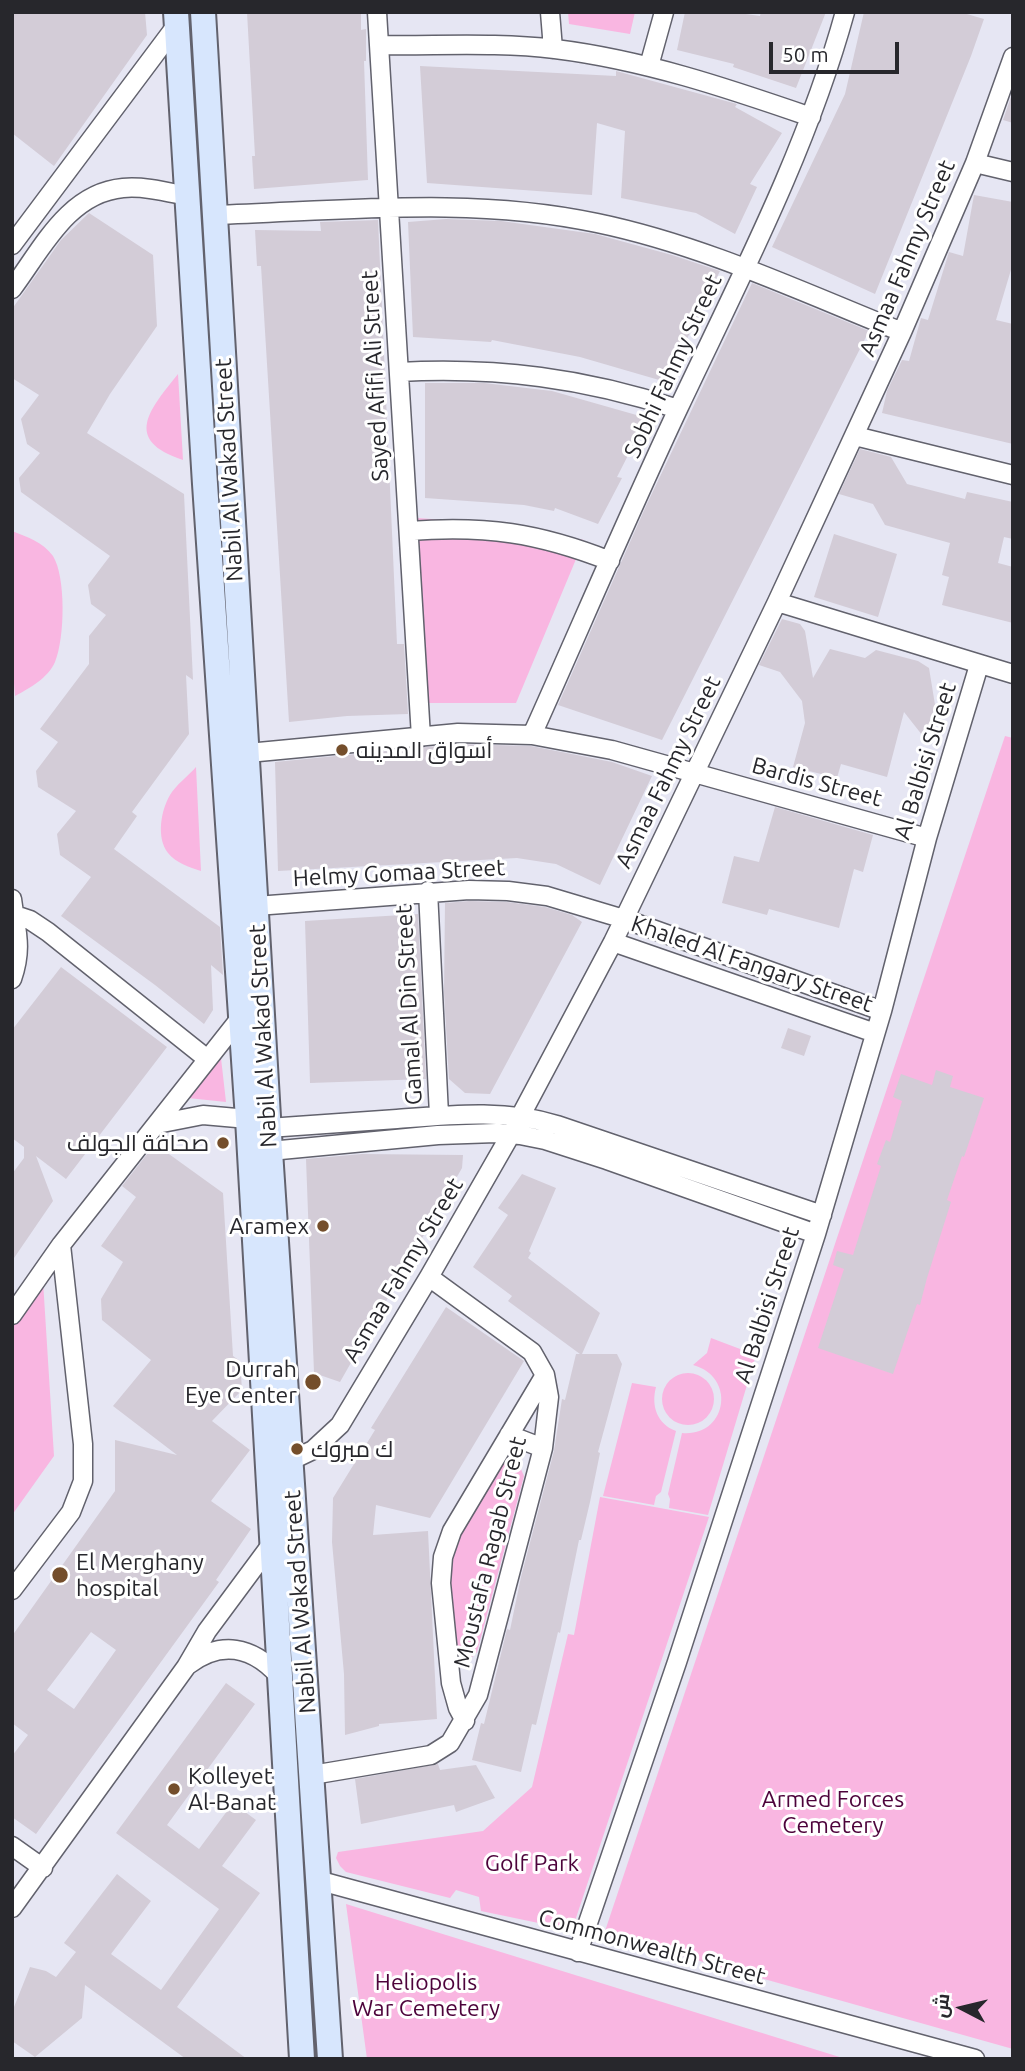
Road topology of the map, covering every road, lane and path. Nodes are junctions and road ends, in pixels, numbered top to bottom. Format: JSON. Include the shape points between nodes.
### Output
{"nodes":[{"id":1,"x":203,"y":12,"type":"edge"},
{"id":2,"x":377,"y":12,"type":"edge"},
{"id":3,"x":550,"y":12,"type":"edge"},
{"id":4,"x":664,"y":12,"type":"edge"},
{"id":5,"x":845,"y":12,"type":"edge"},
{"id":6,"x":176,"y":19,"type":"edge"},
{"id":7,"x":379,"y":45,"type":"junction"},
{"id":8,"x":553,"y":49,"type":"junction"},
{"id":9,"x":1013,"y":57,"type":"edge"},
{"id":10,"x":649,"y":66,"type":"junction"},
{"id":11,"x":811,"y":117,"type":"junction"},
{"id":12,"x":975,"y":163,"type":"junction"},
{"id":13,"x":1013,"y":172,"type":"edge"},
{"id":14,"x":187,"y":196,"type":"junction"},
{"id":15,"x":389,"y":209,"type":"junction"},
{"id":16,"x":215,"y":215,"type":"junction"},
{"id":17,"x":15,"y":235,"type":"edge"},
{"id":18,"x":42,"y":248,"type":"junction"},
{"id":19,"x":746,"y":269,"type":"junction"},
{"id":20,"x":12,"y":289,"type":"edge"},
{"id":21,"x":902,"y":332,"type":"junction"},
{"id":22,"x":399,"y":373,"type":"junction"},
{"id":23,"x":678,"y":410,"type":"junction"},
{"id":24,"x":855,"y":436,"type":"junction"},
{"id":25,"x":1013,"y":475,"type":"edge"},
{"id":26,"x":409,"y":531,"type":"junction"},
{"id":27,"x":610,"y":561,"type":"junction"},
{"id":28,"x":225,"y":593,"type":"junction"},
{"id":29,"x":777,"y":602,"type":"junction"},
{"id":30,"x":979,"y":665,"type":"junction"},
{"id":31,"x":1013,"y":674,"type":"edge"},
{"id":32,"x":532,"y":735,"type":"junction"},
{"id":33,"x":421,"y":737,"type":"junction"},
{"id":34,"x":248,"y":753,"type":"junction"},
{"id":35,"x":694,"y":774,"type":"junction"},
{"id":36,"x":927,"y":838,"type":"junction"},
{"id":37,"x":428,"y":891,"type":"junction"},
{"id":38,"x":256,"y":906,"type":"junction"},
{"id":39,"x":13,"y":909,"type":"edge"},
{"id":40,"x":624,"y":919,"type":"junction"},
{"id":41,"x":613,"y":942,"type":"junction"},
{"id":42,"x":13,"y":976,"type":"edge"},
{"id":43,"x":882,"y":1012,"type":"junction"},
{"id":44,"x":241,"y":1017,"type":"junction"},
{"id":45,"x":875,"y":1033,"type":"junction"},
{"id":46,"x":206,"y":1058,"type":"junction"},
{"id":47,"x":439,"y":1115,"type":"junction"},
{"id":48,"x":521,"y":1116,"type":"junction"},
{"id":49,"x":157,"y":1124,"type":"junction"},
{"id":50,"x":262,"y":1133,"type":"junction"},
{"id":51,"x":511,"y":1134,"type":"junction"},
{"id":52,"x":822,"y":1215,"type":"junction"},
{"id":53,"x":816,"y":1234,"type":"junction"},
{"id":54,"x":61,"y":1245,"type":"junction"},
{"id":55,"x":429,"y":1277,"type":"junction"},
{"id":56,"x":12,"y":1315,"type":"edge"},
{"id":57,"x":545,"y":1375,"type":"junction"},
{"id":58,"x":509,"y":1435,"type":"junction"},
{"id":59,"x":543,"y":1448,"type":"junction"},
{"id":60,"x":290,"y":1461,"type":"junction"},
{"id":61,"x":273,"y":1542,"type":"junction"},
{"id":62,"x":12,"y":1590,"type":"edge"},
{"id":63,"x":186,"y":1667,"type":"junction"},
{"id":64,"x":279,"y":1676,"type":"junction"},
{"id":65,"x":465,"y":1721,"type":"junction"},
{"id":66,"x":312,"y":1775,"type":"junction"},
{"id":67,"x":12,"y":1846,"type":"edge"},
{"id":68,"x":43,"y":1868,"type":"junction"},
{"id":69,"x":317,"y":1880,"type":"junction"},
{"id":70,"x":12,"y":1908,"type":"edge"},
{"id":71,"x":578,"y":1952,"type":"junction"},
{"id":72,"x":302,"y":2059,"type":"edge"},
{"id":73,"x":330,"y":2059,"type":"edge"},
{"id":74,"x":975,"y":2059,"type":"edge"}],
"edges":[{"from":1,"to":16,"type":"street","name":"Nabil Al Wakad Street"},
{"from":2,"to":7,"type":"street","name":"Sayed Afifi Ali Street"},
{"from":3,"to":8,"type":"street"},
{"from":4,"to":10,"type":"street"},
{"from":5,"to":11,"type":"street","name":"Sobhi Fahmy Street"},
{"from":6,"to":14,"type":"street","name":"Nabil Al Wakad Street"},
{"from":6,"to":17,"type":"street"},
{"from":7,"to":8,"type":"street"},
{"from":7,"to":15,"type":"street","name":"Sayed Afifi Ali Street"},
{"from":8,"to":10,"type":"street"},
{"from":9,"to":12,"type":"street","name":"Asmaa Fahmy Street"},
{"from":10,"to":11,"type":"street"},
{"from":11,"to":19,"type":"street","name":"Sobhi Fahmy Street"},
{"from":12,"to":13,"type":"street"},
{"from":12,"to":21,"type":"street","name":"Asmaa Fahmy Street"},
{"from":14,"to":18,"type":"street","via":[[125,187],[94,195],[68,213]]},
{"from":14,"to":28,"type":"street","name":"Nabil Al Wakad Street"},
{"from":15,"to":16,"type":"street"},
{"from":15,"to":19,"type":"street","via":[[493,209],[595,222],[695,249]]},
{"from":15,"to":22,"type":"street","name":"Sayed Afifi Ali Street"},
{"from":16,"to":28,"type":"street","name":"Nabil Al Wakad Street"},
{"from":17,"to":18,"type":"street"},
{"from":18,"to":20,"type":"street"},
{"from":19,"to":21,"type":"street"},
{"from":19,"to":23,"type":"street","name":"Sobhi Fahmy Street"},
{"from":21,"to":24,"type":"street","name":"Asmaa Fahmy Street"},
{"from":22,"to":23,"type":"street","via":[[480,370],[560,378]]},
{"from":22,"to":26,"type":"street","name":"Sayed Afifi Ali Street"},
{"from":23,"to":27,"type":"street","name":"Sobhi Fahmy Street"},
{"from":24,"to":25,"type":"street"},
{"from":24,"to":29,"type":"street","name":"Asmaa Fahmy Street"},
{"from":26,"to":27,"type":"street","via":[[493,530],[573,546]]},
{"from":26,"to":33,"type":"street","name":"Sayed Afifi Ali Street"},
{"from":27,"to":32,"type":"street","name":"Sobhi Fahmy Street"},
{"from":28,"to":34,"type":"street","name":"Nabil Al Wakad Street"},
{"from":28,"to":44,"type":"street","name":"Nabil Al Wakad Street"},
{"from":29,"to":30,"type":"street"},
{"from":29,"to":35,"type":"street","name":"Asmaa Fahmy Street"},
{"from":30,"to":31,"type":"street"},
{"from":30,"to":36,"type":"street","name":"Al Balbisi Street"},
{"from":32,"to":33,"type":"street","name":"Bardis Street"},
{"from":32,"to":35,"type":"street","name":"Bardis Street","via":[[612,750]]},
{"from":33,"to":34,"type":"street","name":"Bardis Street"},
{"from":34,"to":38,"type":"street","name":"Nabil Al Wakad Street"},
{"from":35,"to":36,"type":"street","name":"Bardis Street"},
{"from":35,"to":40,"type":"street","name":"Asmaa Fahmy Street"},
{"from":36,"to":43,"type":"street","name":"Al Balbisi Street"},
{"from":37,"to":38,"type":"street","name":"Helmy Gomaa Street"},
{"from":37,"to":40,"type":"street","name":"Helmy Gomaa Street","via":[[534,894]]},
{"from":37,"to":47,"type":"street","name":"Gamal Al Din Street"},
{"from":38,"to":50,"type":"street","name":"Nabil Al Wakad Street"},
{"from":39,"to":42,"type":"street","via":[[19,940]]},
{"from":39,"to":46,"type":"street"},
{"from":40,"to":41,"type":"street","name":"Asmaa Fahmy Street"},
{"from":40,"to":43,"type":"street","name":"Khaled Al Fangary Street"},
{"from":41,"to":45,"type":"street","name":"Khaled Al Fangary Street"},
{"from":41,"to":48,"type":"street","name":"Asmaa Fahmy Street"},
{"from":43,"to":45,"type":"street","name":"Al Balbisi Street"},
{"from":44,"to":46,"type":"street"},
{"from":44,"to":50,"type":"street","name":"Nabil Al Wakad Street"},
{"from":45,"to":52,"type":"street","name":"Al Balbisi Street"},
{"from":46,"to":49,"type":"street"},
{"from":47,"to":48,"type":"street"},
{"from":47,"to":50,"type":"street"},
{"from":48,"to":51,"type":"street","name":"Asmaa Fahmy Street"},
{"from":48,"to":52,"type":"street"},
{"from":49,"to":50,"type":"street","via":[[203,1115]]},
{"from":49,"to":54,"type":"street"},
{"from":50,"to":51,"type":"street"},
{"from":50,"to":60,"type":"street","name":"Nabil Al Wakad Street"},
{"from":50,"to":61,"type":"street","name":"Nabil Al Wakad Street"},
{"from":51,"to":53,"type":"street","via":[[570,1148]]},
{"from":51,"to":55,"type":"street","name":"Asmaa Fahmy Street"},
{"from":52,"to":53,"type":"street","name":"Al Balbisi Street"},
{"from":53,"to":71,"type":"street","name":"Al Balbisi Street"},
{"from":54,"to":56,"type":"street"},
{"from":54,"to":62,"type":"street","via":[[83,1481],[71,1512]]},
{"from":55,"to":57,"type":"street","via":[[522,1343]]},
{"from":55,"to":60,"type":"street","name":"Asmaa Fahmy Street","via":[[340,1425],[313,1450]]},
{"from":57,"to":58,"type":"street"},
{"from":57,"to":59,"type":"street","name":"Moustafa Ragab Street","via":[[549,1397]]},
{"from":58,"to":59,"type":"street"},
{"from":58,"to":65,"type":"street","via":[[452,1531],[443,1557],[440,1583],[451,1683]]},
{"from":59,"to":65,"type":"street","name":"Moustafa Ragab Street","via":[[484,1678]]},
{"from":60,"to":66,"type":"street","name":"Nabil Al Wakad Street"},
{"from":61,"to":63,"type":"street","via":[[207,1630]]},
{"from":61,"to":64,"type":"street","name":"Nabil Al Wakad Street"},
{"from":63,"to":64,"type":"street","via":[[216,1650],[234,1649],[252,1653]]},
{"from":63,"to":68,"type":"street"},
{"from":64,"to":72,"type":"street","name":"Nabil Al Wakad Street"},
{"from":65,"to":66,"type":"street","name":"Moustafa Ragab Street","via":[[450,1743],[431,1755]]},
{"from":66,"to":69,"type":"street","name":"Nabil Al Wakad Street"},
{"from":67,"to":68,"type":"street"},
{"from":68,"to":70,"type":"street"},
{"from":69,"to":71,"type":"street","name":"Commonwealth Street"},
{"from":69,"to":73,"type":"street","name":"Nabil Al Wakad Street"},
{"from":71,"to":74,"type":"street","name":"Commonwealth Street"}]}
